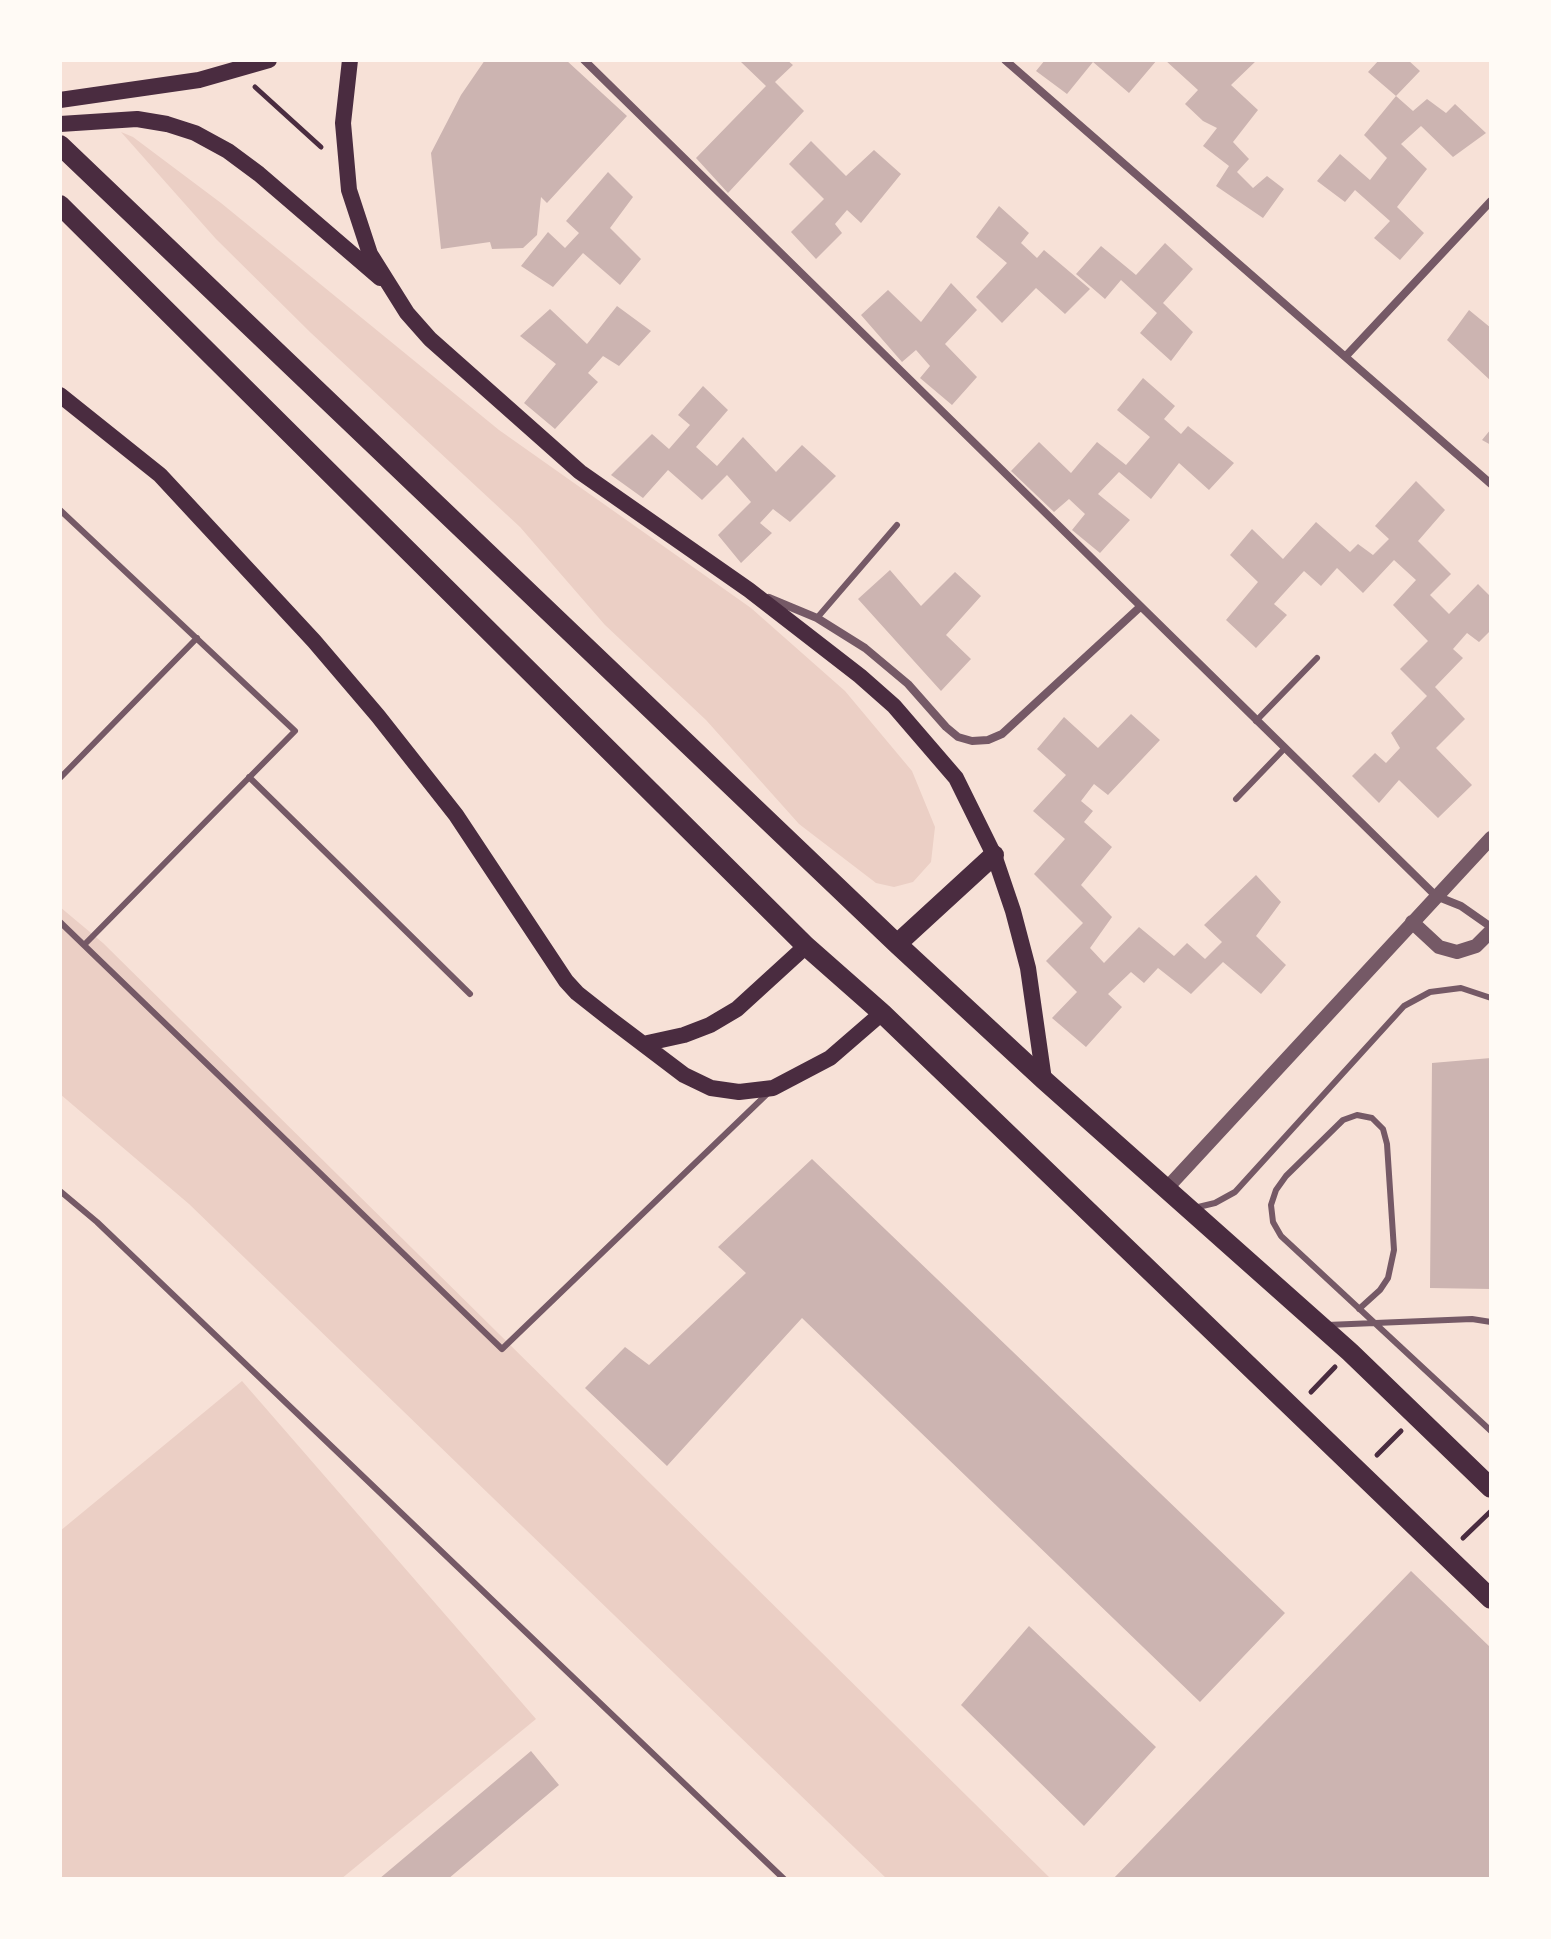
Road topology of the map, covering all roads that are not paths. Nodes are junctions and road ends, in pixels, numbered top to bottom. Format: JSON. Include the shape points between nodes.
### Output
{"nodes":[{"id":1,"x":269,"y":60,"type":"edge"},
{"id":2,"x":350,"y":60,"type":"edge"},
{"id":3,"x":584,"y":60,"type":"edge"},
{"id":4,"x":1005,"y":60,"type":"edge"},
{"id":5,"x":60,"y":100,"type":"edge"},
{"id":6,"x":60,"y":124,"type":"edge"},
{"id":7,"x":60,"y":145,"type":"edge"},
{"id":8,"x":1491,"y":201,"type":"edge"},
{"id":9,"x":60,"y":205,"type":"edge"},
{"id":10,"x":387,"y":284,"type":"junction"},
{"id":11,"x":1346,"y":356,"type":"junction"},
{"id":12,"x":60,"y":395,"type":"edge"},
{"id":13,"x":1491,"y":484,"type":"edge"},
{"id":14,"x":60,"y":510,"type":"edge"},
{"id":15,"x":897,"y":525,"type":"dead end"},
{"id":16,"x":749,"y":590,"type":"junction"},
{"id":17,"x":1140,"y":607,"type":"junction"},
{"id":18,"x":817,"y":618,"type":"junction"},
{"id":19,"x":197,"y":638,"type":"junction"},
{"id":20,"x":1317,"y":658,"type":"dead end"},
{"id":21,"x":1256,"y":721,"type":"junction"},
{"id":22,"x":1284,"y":749,"type":"junction"},
{"id":23,"x":249,"y":777,"type":"junction"},
{"id":24,"x":60,"y":778,"type":"edge"},
{"id":25,"x":1236,"y":799,"type":"dead end"},
{"id":26,"x":1491,"y":838,"type":"edge"},
{"id":27,"x":994,"y":855,"type":"junction"},
{"id":28,"x":1436,"y":896,"type":"junction"},
{"id":29,"x":60,"y":922,"type":"edge"},
{"id":30,"x":1412,"y":922,"type":"junction"},
{"id":31,"x":1491,"y":929,"type":"edge"},
{"id":32,"x":897,"y":944,"type":"junction"},
{"id":33,"x":84,"y":945,"type":"junction"},
{"id":34,"x":806,"y":946,"type":"junction"},
{"id":35,"x":470,"y":994,"type":"dead end"},
{"id":36,"x":1491,"y":998,"type":"edge"},
{"id":37,"x":882,"y":1013,"type":"junction"},
{"id":38,"x":643,"y":1044,"type":"junction"},
{"id":39,"x":1044,"y":1080,"type":"junction"},
{"id":40,"x":773,"y":1088,"type":"junction"},
{"id":41,"x":1167,"y":1188,"type":"junction"},
{"id":42,"x":60,"y":1191,"type":"edge"},
{"id":43,"x":1190,"y":1209,"type":"junction"},
{"id":44,"x":1359,"y":1309,"type":"junction"},
{"id":45,"x":1491,"y":1322,"type":"edge"},
{"id":46,"x":1374,"y":1323,"type":"junction"},
{"id":47,"x":1320,"y":1325,"type":"junction"},
{"id":48,"x":1491,"y":1431,"type":"edge"},
{"id":49,"x":1491,"y":1488,"type":"edge"},
{"id":50,"x":1491,"y":1599,"type":"edge"},
{"id":51,"x":784,"y":1879,"type":"edge"}],
"edges":[{"from":1,"to":5,"type":"main road","via":[[154,87]]},
{"from":2,"to":10,"type":"main road","via":[[343,123],[346,170],[358,222]]},
{"from":3,"to":17,"type":"street"},
{"from":4,"to":11,"type":"street"},
{"from":6,"to":10,"type":"main road","via":[[137,119],[195,133],[259,174]]},
{"from":7,"to":32,"type":"main road"},
{"from":8,"to":11,"type":"street"},
{"from":9,"to":34,"type":"main road"},
{"from":10,"to":16,"type":"main road","via":[[430,339],[580,472]]},
{"from":11,"to":13,"type":"street"},
{"from":12,"to":38,"type":"main road","via":[[160,475],[314,641],[456,815],[566,981]]},
{"from":14,"to":19,"type":"lane"},
{"from":15,"to":18,"type":"lane"},
{"from":16,"to":18,"type":"street"},
{"from":16,"to":27,"type":"main road","via":[[860,676],[931,746],[956,778]]},
{"from":17,"to":18,"type":"street","via":[[1002,734],[972,741],[946,727],[908,684],[865,648]]},
{"from":17,"to":21,"type":"street"},
{"from":19,"to":23,"type":"lane","via":[[295,731]]},
{"from":19,"to":24,"type":"lane"},
{"from":20,"to":21,"type":"lane"},
{"from":21,"to":22,"type":"street"},
{"from":22,"to":25,"type":"lane"},
{"from":22,"to":28,"type":"street"},
{"from":23,"to":33,"type":"lane"},
{"from":23,"to":35,"type":"lane"},
{"from":26,"to":28,"type":"street"},
{"from":27,"to":32,"type":"main road"},
{"from":27,"to":39,"type":"main road","via":[[1028,968]]},
{"from":28,"to":30,"type":"street"},
{"from":28,"to":31,"type":"street"},
{"from":29,"to":33,"type":"lane"},
{"from":30,"to":31,"type":"street","via":[[1439,947],[1457,952],[1476,946]]},
{"from":30,"to":41,"type":"street"},
{"from":32,"to":39,"type":"main road"},
{"from":33,"to":40,"type":"lane","via":[[502,1349]]},
{"from":34,"to":37,"type":"main road"},
{"from":34,"to":38,"type":"main road","via":[[737,1009],[697,1030]]},
{"from":36,"to":43,"type":"lane","via":[[1461,988],[1430,992],[1404,1006],[1235,1192]]},
{"from":37,"to":40,"type":"main road","via":[[830,1058]]},
{"from":37,"to":50,"type":"main road"},
{"from":38,"to":40,"type":"main road","via":[[711,1088]]},
{"from":39,"to":41,"type":"main road"},
{"from":41,"to":43,"type":"main road"},
{"from":42,"to":51,"type":"lane"},
{"from":43,"to":47,"type":"main road"},
{"from":44,"to":44,"type":"lane","via":[[1281,1236],[1271,1205],[1286,1176],[1343,1120],[1357,1115],[1372,1118],[1383,1129],[1394,1250],[1388,1278]]},
{"from":44,"to":46,"type":"lane"},
{"from":45,"to":46,"type":"lane"},
{"from":46,"to":47,"type":"lane"},
{"from":46,"to":48,"type":"lane"},
{"from":47,"to":49,"type":"main road"}]}
